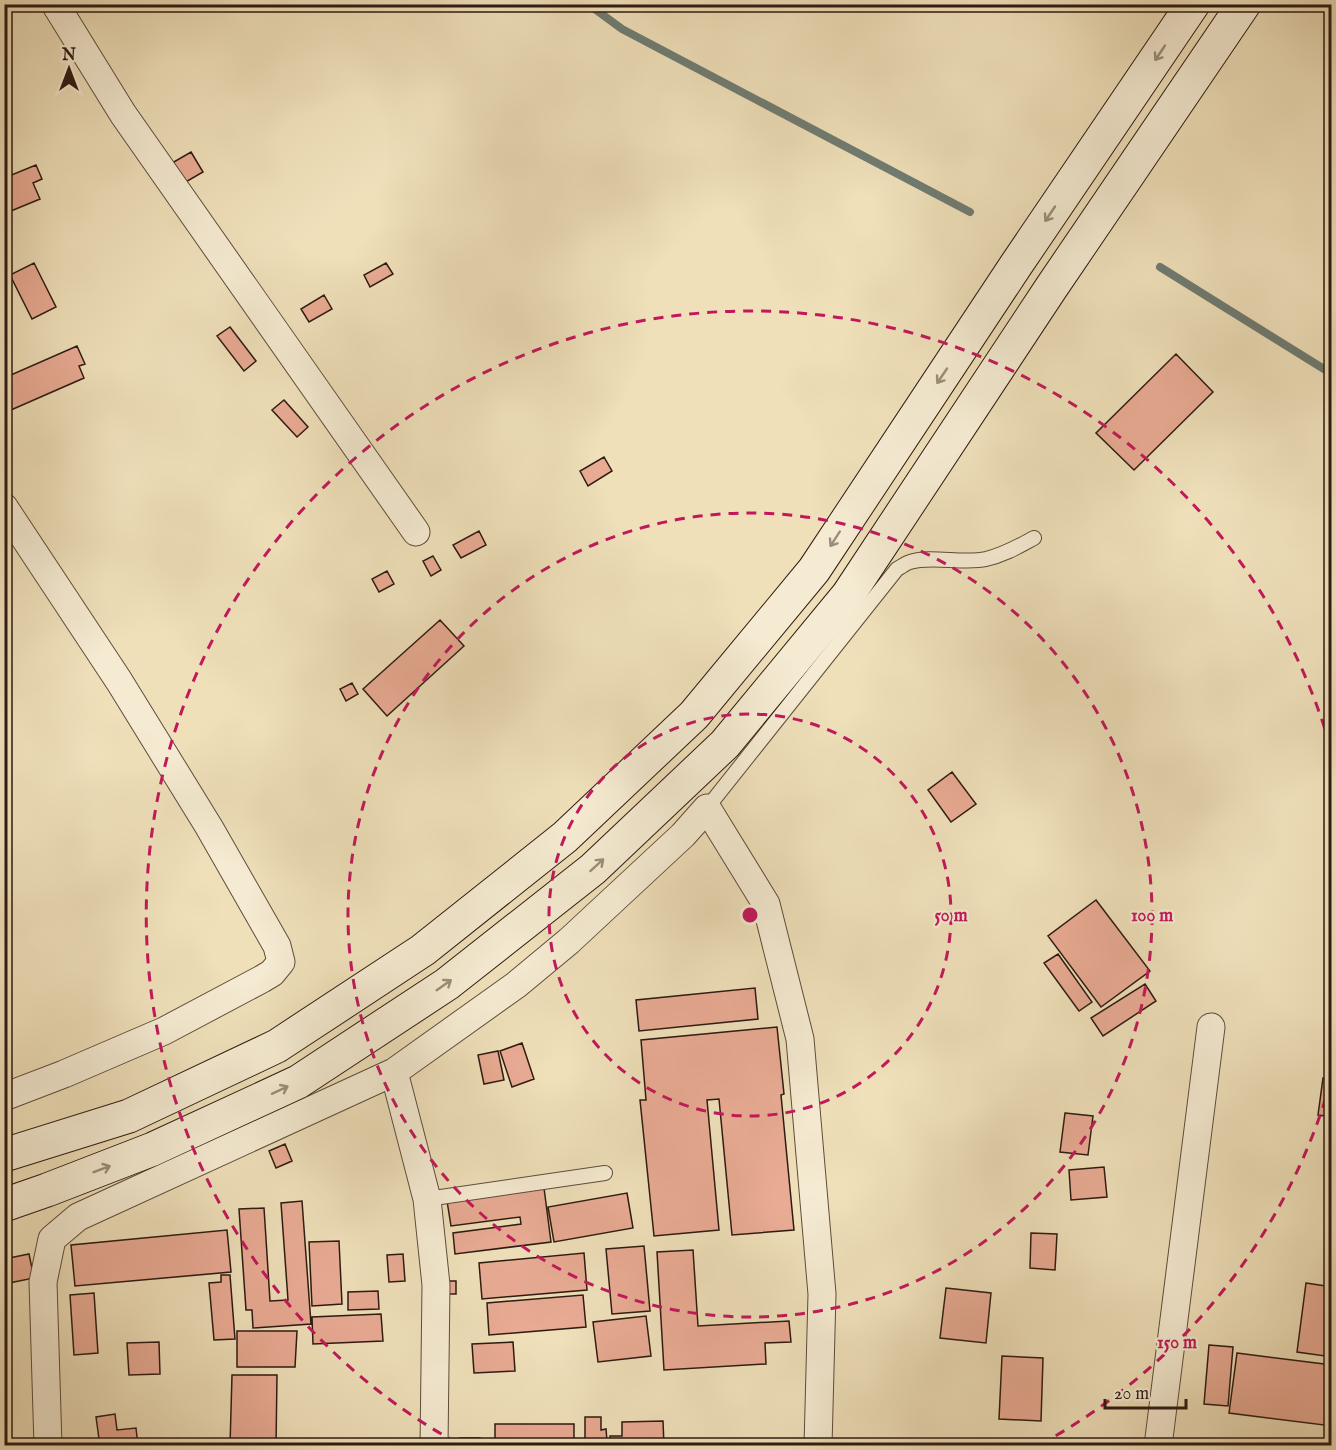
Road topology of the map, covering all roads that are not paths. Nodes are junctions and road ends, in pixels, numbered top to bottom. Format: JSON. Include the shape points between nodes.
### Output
{"nodes":[{"id":1,"x":55,"y":4,"type":"edge"},
{"id":2,"x":1193,"y":4,"type":"edge"},
{"id":3,"x":1244,"y":4,"type":"edge"},
{"id":4,"x":4,"y":507,"type":"edge"},
{"id":5,"x":416,"y":532,"type":"dead end"},
{"id":6,"x":1034,"y":538,"type":"dead end"},
{"id":7,"x":707,"y":808,"type":"junction"},
{"id":8,"x":1211,"y":1027,"type":"dead end"},
{"id":9,"x":394,"y":1072,"type":"junction"},
{"id":10,"x":4,"y":1097,"type":"edge"},
{"id":11,"x":9,"y":1154,"type":"edge"},
{"id":12,"x":605,"y":1173,"type":"dead end"},
{"id":13,"x":427,"y":1199,"type":"junction"},
{"id":14,"x":4,"y":1205,"type":"edge"},
{"id":15,"x":48,"y":1446,"type":"edge"},
{"id":16,"x":434,"y":1446,"type":"edge"},
{"id":17,"x":818,"y":1446,"type":"edge"},
{"id":18,"x":1158,"y":1446,"type":"edge"}],
"edges":[{"from":1,"to":5,"type":"street","via":[[123,114]]},
{"from":2,"to":11,"type":"main road","one_way":true,"via":[[814,570],[694,715],[566,837],[423,950],[277,1046],[129,1116]]},
{"from":14,"to":3,"type":"main road","one_way":true,"via":[[153,1149],[297,1082],[447,984],[593,869],[725,744],[849,595]]},
{"from":4,"to":10,"type":"street","via":[[209,827],[277,946],[281,962],[262,980],[164,1031]]},
{"from":6,"to":7,"type":"lane","via":[[985,559],[925,559],[897,569]]},
{"from":7,"to":9,"type":"street","via":[[569,941],[516,985]]},
{"from":7,"to":17,"type":"street","via":[[766,904],[800,1039],[822,1294]]},
{"from":8,"to":18,"type":"street"},
{"from":9,"to":13,"type":"street"},
{"from":9,"to":15,"type":"street","via":[[78,1217],[52,1239],[43,1282]]},
{"from":12,"to":13,"type":"lane"},
{"from":13,"to":16,"type":"street","via":[[436,1285]]}]}
